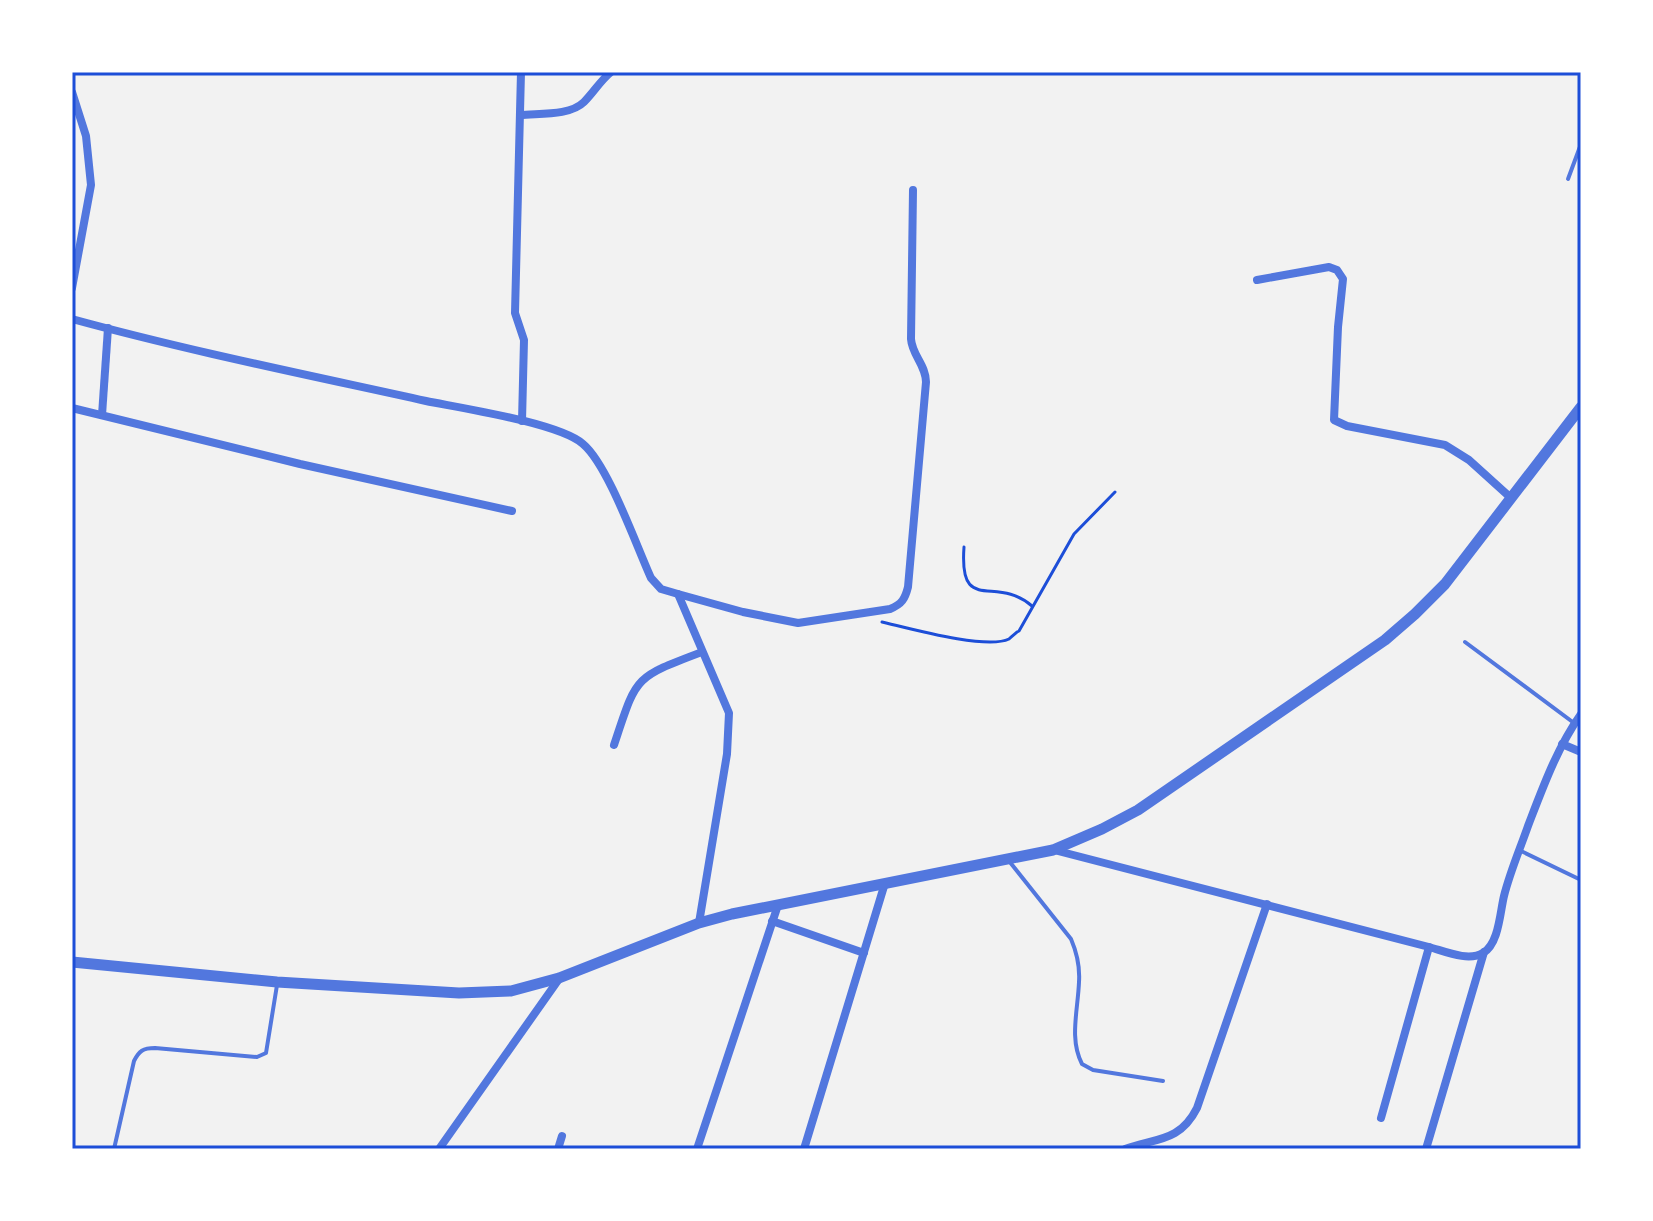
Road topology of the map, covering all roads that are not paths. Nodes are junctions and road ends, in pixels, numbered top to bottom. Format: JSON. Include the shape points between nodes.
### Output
{"nodes":[{"id":1,"x":521,"y":72,"type":"edge"},
{"id":2,"x":611,"y":72,"type":"edge"},
{"id":3,"x":72,"y":92,"type":"edge"},
{"id":4,"x":520,"y":115,"type":"junction"},
{"id":5,"x":1581,"y":144,"type":"edge"},
{"id":6,"x":1568,"y":179,"type":"dead end"},
{"id":7,"x":913,"y":190,"type":"dead end"},
{"id":8,"x":1257,"y":280,"type":"dead end"},
{"id":9,"x":72,"y":288,"type":"edge"},
{"id":10,"x":72,"y":319,"type":"edge"},
{"id":11,"x":108,"y":328,"type":"junction"},
{"id":12,"x":1581,"y":407,"type":"edge"},
{"id":13,"x":72,"y":408,"type":"edge"},
{"id":14,"x":102,"y":415,"type":"junction"},
{"id":15,"x":522,"y":421,"type":"junction"},
{"id":16,"x":1511,"y":498,"type":"junction"},
{"id":17,"x":512,"y":511,"type":"dead end"},
{"id":18,"x":678,"y":594,"type":"junction"},
{"id":19,"x":1465,"y":642,"type":"dead end"},
{"id":20,"x":702,"y":652,"type":"junction"},
{"id":21,"x":1581,"y":714,"type":"edge"},
{"id":22,"x":1574,"y":723,"type":"junction"},
{"id":23,"x":1562,"y":744,"type":"junction"},
{"id":24,"x":614,"y":745,"type":"dead end"},
{"id":25,"x":1581,"y":752,"type":"edge"},
{"id":26,"x":1053,"y":850,"type":"junction"},
{"id":27,"x":1519,"y":850,"type":"junction"},
{"id":28,"x":1008,"y":859,"type":"junction"},
{"id":29,"x":1581,"y":880,"type":"edge"},
{"id":30,"x":885,"y":883,"type":"junction"},
{"id":31,"x":1267,"y":904,"type":"junction"},
{"id":32,"x":778,"y":905,"type":"junction"},
{"id":33,"x":772,"y":921,"type":"junction"},
{"id":34,"x":699,"y":923,"type":"junction"},
{"id":35,"x":1429,"y":947,"type":"junction"},
{"id":36,"x":1484,"y":952,"type":"junction"},
{"id":37,"x":864,"y":953,"type":"junction"},
{"id":38,"x":72,"y":962,"type":"edge"},
{"id":39,"x":559,"y":978,"type":"junction"},
{"id":40,"x":277,"y":982,"type":"junction"},
{"id":41,"x":1163,"y":1081,"type":"dead end"},
{"id":42,"x":1381,"y":1118,"type":"dead end"},
{"id":43,"x":562,"y":1136,"type":"dead end"},
{"id":44,"x":114,"y":1149,"type":"edge"},
{"id":45,"x":439,"y":1149,"type":"edge"},
{"id":46,"x":558,"y":1149,"type":"edge"},
{"id":47,"x":697,"y":1149,"type":"edge"},
{"id":48,"x":804,"y":1149,"type":"edge"},
{"id":49,"x":1125,"y":1149,"type":"edge"},
{"id":50,"x":1426,"y":1149,"type":"edge"}],
"edges":[{"from":1,"to":4,"type":"street"},
{"from":2,"to":4,"type":"street","via":[[581,105]]},
{"from":3,"to":9,"type":"street","via":[[86,136],[91,185]]},
{"from":4,"to":15,"type":"street","via":[[515,313],[524,340]]},
{"from":5,"to":6,"type":"lane"},
{"from":7,"to":18,"type":"street","via":[[911,346],[926,382],[905,599],[890,609],[798,623]]},
{"from":8,"to":16,"type":"street","via":[[1337,270],[1343,279],[1334,420],[1445,445]]},
{"from":10,"to":11,"type":"street"},
{"from":11,"to":14,"type":"street"},
{"from":11,"to":15,"type":"street"},
{"from":12,"to":16,"type":"street"},
{"from":13,"to":14,"type":"street"},
{"from":14,"to":17,"type":"street"},
{"from":15,"to":18,"type":"street","via":[[581,442],[604,473],[651,578],[661,589]]},
{"from":16,"to":26,"type":"street","via":[[1445,584],[1385,640],[1138,810]]},
{"from":18,"to":20,"type":"street"},
{"from":19,"to":22,"type":"lane"},
{"from":20,"to":24,"type":"street","via":[[656,669],[637,684]]},
{"from":20,"to":34,"type":"street","via":[[723,694],[729,730]]},
{"from":21,"to":22,"type":"street"},
{"from":22,"to":23,"type":"street"},
{"from":23,"to":25,"type":"street"},
{"from":23,"to":27,"type":"street"},
{"from":26,"to":28,"type":"street"},
{"from":26,"to":31,"type":"street"},
{"from":27,"to":29,"type":"lane"},
{"from":27,"to":36,"type":"street","via":[[1493,940]]},
{"from":28,"to":30,"type":"street"},
{"from":28,"to":41,"type":"lane","via":[[1074,946],[1079,982],[1075,1041],[1082,1064]]},
{"from":30,"to":32,"type":"street"},
{"from":30,"to":37,"type":"street"},
{"from":31,"to":35,"type":"street"},
{"from":31,"to":49,"type":"street","via":[[1190,1123],[1163,1139]]},
{"from":32,"to":33,"type":"street"},
{"from":32,"to":34,"type":"street"},
{"from":33,"to":37,"type":"street"},
{"from":33,"to":47,"type":"street"},
{"from":34,"to":39,"type":"street"},
{"from":35,"to":36,"type":"street","via":[[1468,956]]},
{"from":35,"to":42,"type":"street"},
{"from":36,"to":50,"type":"street"},
{"from":37,"to":48,"type":"street"},
{"from":38,"to":40,"type":"street"},
{"from":39,"to":40,"type":"street","via":[[511,991],[459,993]]},
{"from":39,"to":45,"type":"street"},
{"from":40,"to":44,"type":"lane","via":[[266,1053],[257,1057],[155,1048],[138,1052]]},
{"from":43,"to":46,"type":"street"}]}
